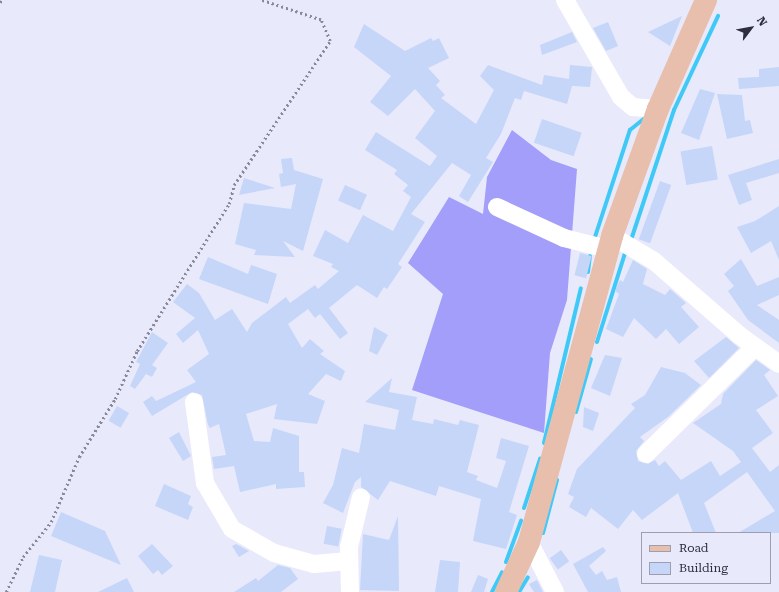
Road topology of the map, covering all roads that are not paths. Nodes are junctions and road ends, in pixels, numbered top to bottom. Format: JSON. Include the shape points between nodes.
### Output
{"nodes":[{"id":1,"x":565,"y":0,"type":"edge"},
{"id":2,"x":706,"y":0,"type":"edge"},
{"id":3,"x":658,"y":109,"type":"junction"},
{"id":4,"x":497,"y":207,"type":"dead end"},
{"id":5,"x":610,"y":243,"type":"junction"},
{"id":6,"x":755,"y":347,"type":"junction"},
{"id":7,"x":779,"y":364,"type":"edge"},
{"id":8,"x":194,"y":402,"type":"dead end"},
{"id":9,"x":646,"y":454,"type":"dead end"},
{"id":10,"x":361,"y":497,"type":"dead end"},
{"id":11,"x":529,"y":542,"type":"junction"},
{"id":12,"x":349,"y":561,"type":"junction"},
{"id":13,"x":350,"y":592,"type":"edge"},
{"id":14,"x":506,"y":592,"type":"edge"},
{"id":15,"x":555,"y":592,"type":"edge"}],
"edges":[{"from":1,"to":3,"type":"street","via":[[621,97],[633,107]]},
{"from":2,"to":3,"type":"main road"},
{"from":3,"to":5,"type":"main road"},
{"from":4,"to":5,"type":"street","via":[[564,238]]},
{"from":5,"to":6,"type":"street","via":[[654,261]]},
{"from":5,"to":11,"type":"main road"},
{"from":6,"to":7,"type":"street"},
{"from":6,"to":9,"type":"street"},
{"from":8,"to":12,"type":"street","via":[[205,483],[232,529],[274,553],[314,564]]},
{"from":10,"to":12,"type":"street"},
{"from":11,"to":14,"type":"main road"},
{"from":11,"to":15,"type":"street"},
{"from":12,"to":13,"type":"street"}]}
